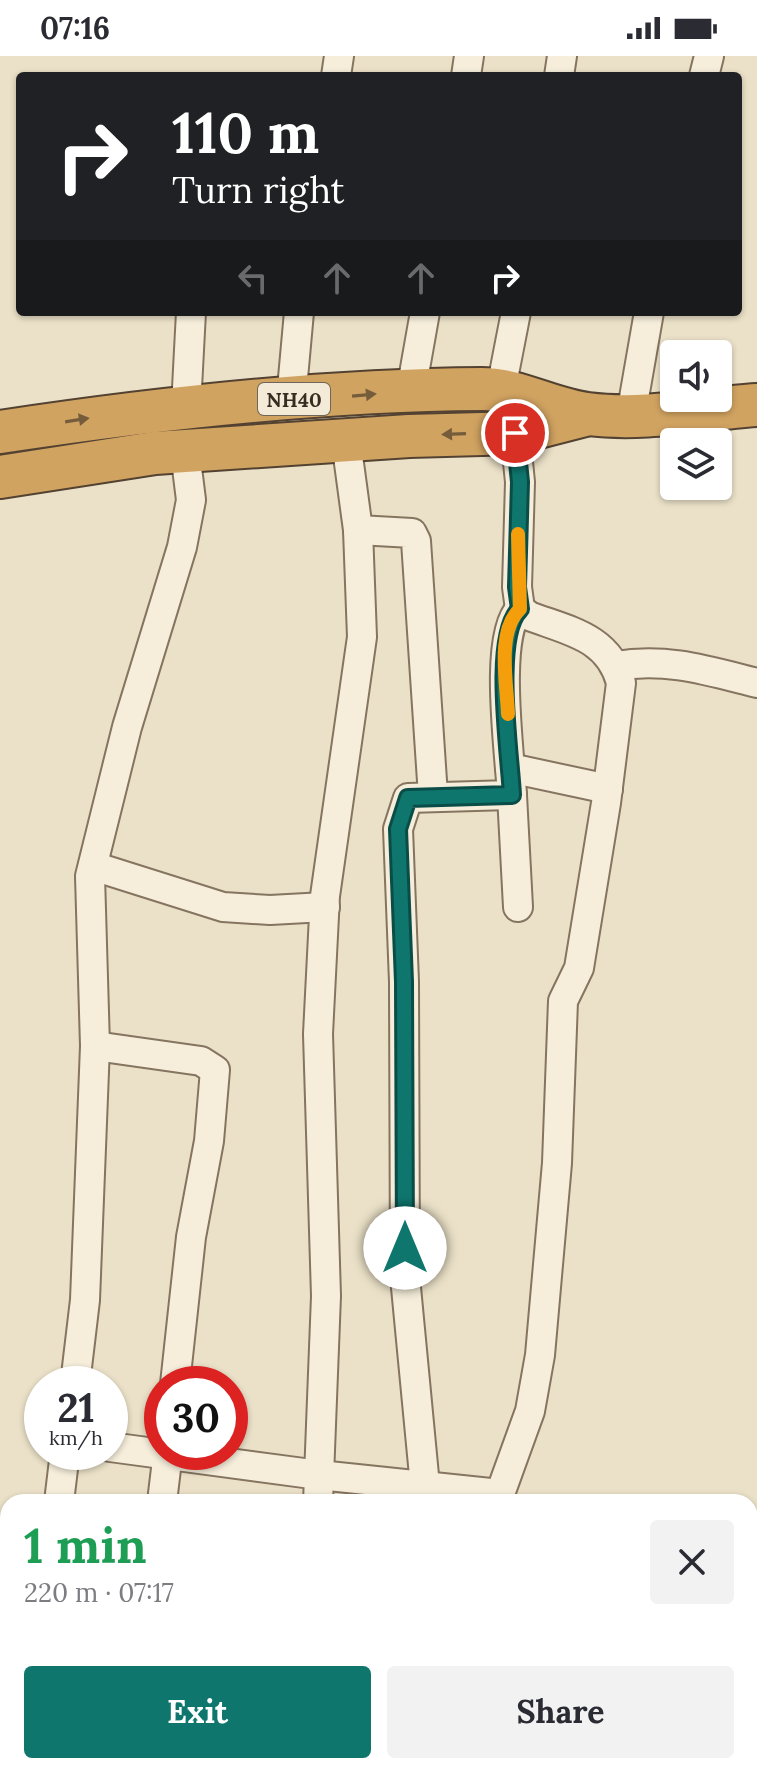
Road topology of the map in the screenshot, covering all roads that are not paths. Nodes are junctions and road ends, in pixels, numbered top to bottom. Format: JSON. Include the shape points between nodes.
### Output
{"nodes":[{"id":1,"x":191,"y":316,"type":"edge"},
{"id":2,"x":299,"y":316,"type":"edge"},
{"id":3,"x":424,"y":316,"type":"edge"},
{"id":4,"x":515,"y":316,"type":"edge"},
{"id":5,"x":648,"y":316,"type":"edge"},
{"id":6,"x":501,"y":389,"type":"junction"},
{"id":7,"x":411,"y":391,"type":"junction"},
{"id":8,"x":755,"y":398,"type":"edge"},
{"id":9,"x":291,"y":400,"type":"junction"},
{"id":10,"x":197,"y":406,"type":"junction"},
{"id":11,"x":586,"y":414,"type":"junction"},
{"id":12,"x":631,"y":415,"type":"junction"},
{"id":13,"x":0,"y":432,"type":"edge"},
{"id":14,"x":515,"y":433,"type":"junction"},
{"id":15,"x":346,"y":441,"type":"junction"},
{"id":16,"x":198,"y":451,"type":"junction"},
{"id":17,"x":0,"y":477,"type":"edge"},
{"id":18,"x":358,"y":530,"type":"junction"},
{"id":19,"x":520,"y":609,"type":"junction"},
{"id":20,"x":616,"y":666,"type":"junction"},
{"id":21,"x":757,"y":683,"type":"edge"},
{"id":22,"x":511,"y":781,"type":"junction"},
{"id":23,"x":608,"y":789,"type":"junction"},
{"id":24,"x":433,"y":796,"type":"junction"},
{"id":25,"x":93,"y":866,"type":"junction"},
{"id":26,"x":325,"y":907,"type":"junction"},
{"id":27,"x":518,"y":907,"type":"dead end"},
{"id":28,"x":95,"y":1046,"type":"junction"},
{"id":29,"x":77,"y":1366,"type":"edge"},
{"id":30,"x":177,"y":1366,"type":"edge"},
{"id":31,"x":63,"y":1470,"type":"edge"},
{"id":32,"x":166,"y":1470,"type":"edge"},
{"id":33,"x":239,"y":1470,"type":"edge"},
{"id":34,"x":318,"y":1489,"type":"edge"},
{"id":35,"x":60,"y":1494,"type":"edge"},
{"id":36,"x":163,"y":1494,"type":"edge"},
{"id":37,"x":428,"y":1494,"type":"edge"},
{"id":38,"x":503,"y":1494,"type":"edge"}],
"edges":[{"from":1,"to":10,"type":"street"},
{"from":2,"to":9,"type":"street"},
{"from":3,"to":7,"type":"street"},
{"from":4,"to":6,"type":"street"},
{"from":5,"to":12,"type":"street"},
{"from":6,"to":7,"type":"highway","number":"NH40"},
{"from":6,"to":11,"type":"highway","number":"NH40"},
{"from":9,"to":7,"type":"highway","number":"NH40","one_way":true},
{"from":8,"to":12,"type":"highway","number":"NH40"},
{"from":9,"to":10,"type":"highway","number":"NH40"},
{"from":13,"to":10,"type":"highway","number":"NH40","one_way":true},
{"from":10,"to":16,"type":"highway"},
{"from":11,"to":12,"type":"highway","number":"NH40"},
{"from":11,"to":14,"type":"highway","number":"NH40"},
{"from":14,"to":15,"type":"highway","number":"NH40","one_way":true},
{"from":14,"to":19,"type":"street"},
{"from":15,"to":16,"type":"highway","number":"NH40"},
{"from":15,"to":18,"type":"street"},
{"from":16,"to":17,"type":"highway","number":"NH40"},
{"from":16,"to":25,"type":"street","via":[[182,547],[127,727]]},
{"from":18,"to":24,"type":"street","via":[[412,533],[416,541]]},
{"from":18,"to":26,"type":"street","via":[[362,637]]},
{"from":19,"to":20,"type":"street","via":[[603,647]]},
{"from":19,"to":22,"type":"street","via":[[513,616],[505,657]]},
{"from":20,"to":21,"type":"street","via":[[678,663]]},
{"from":20,"to":23,"type":"street","via":[[621,683]]},
{"from":22,"to":23,"type":"street"},
{"from":22,"to":24,"type":"street"},
{"from":22,"to":27,"type":"street"},
{"from":23,"to":38,"type":"street","via":[[579,968],[563,1001],[557,1163],[540,1355],[530,1411]]},
{"from":24,"to":37,"type":"street","via":[[408,798],[398,829],[405,1277]]},
{"from":25,"to":26,"type":"street","via":[[223,907]]},
{"from":25,"to":28,"type":"street"},
{"from":26,"to":34,"type":"street","via":[[318,1034],[326,1296]]},
{"from":28,"to":29,"type":"street","via":[[85,1300]]},
{"from":28,"to":30,"type":"street","via":[[201,1061],[215,1070]]},
{"from":31,"to":35,"type":"street"},
{"from":32,"to":36,"type":"street"},
{"from":33,"to":34,"type":"street"},
{"from":34,"to":37,"type":"street"}]}
